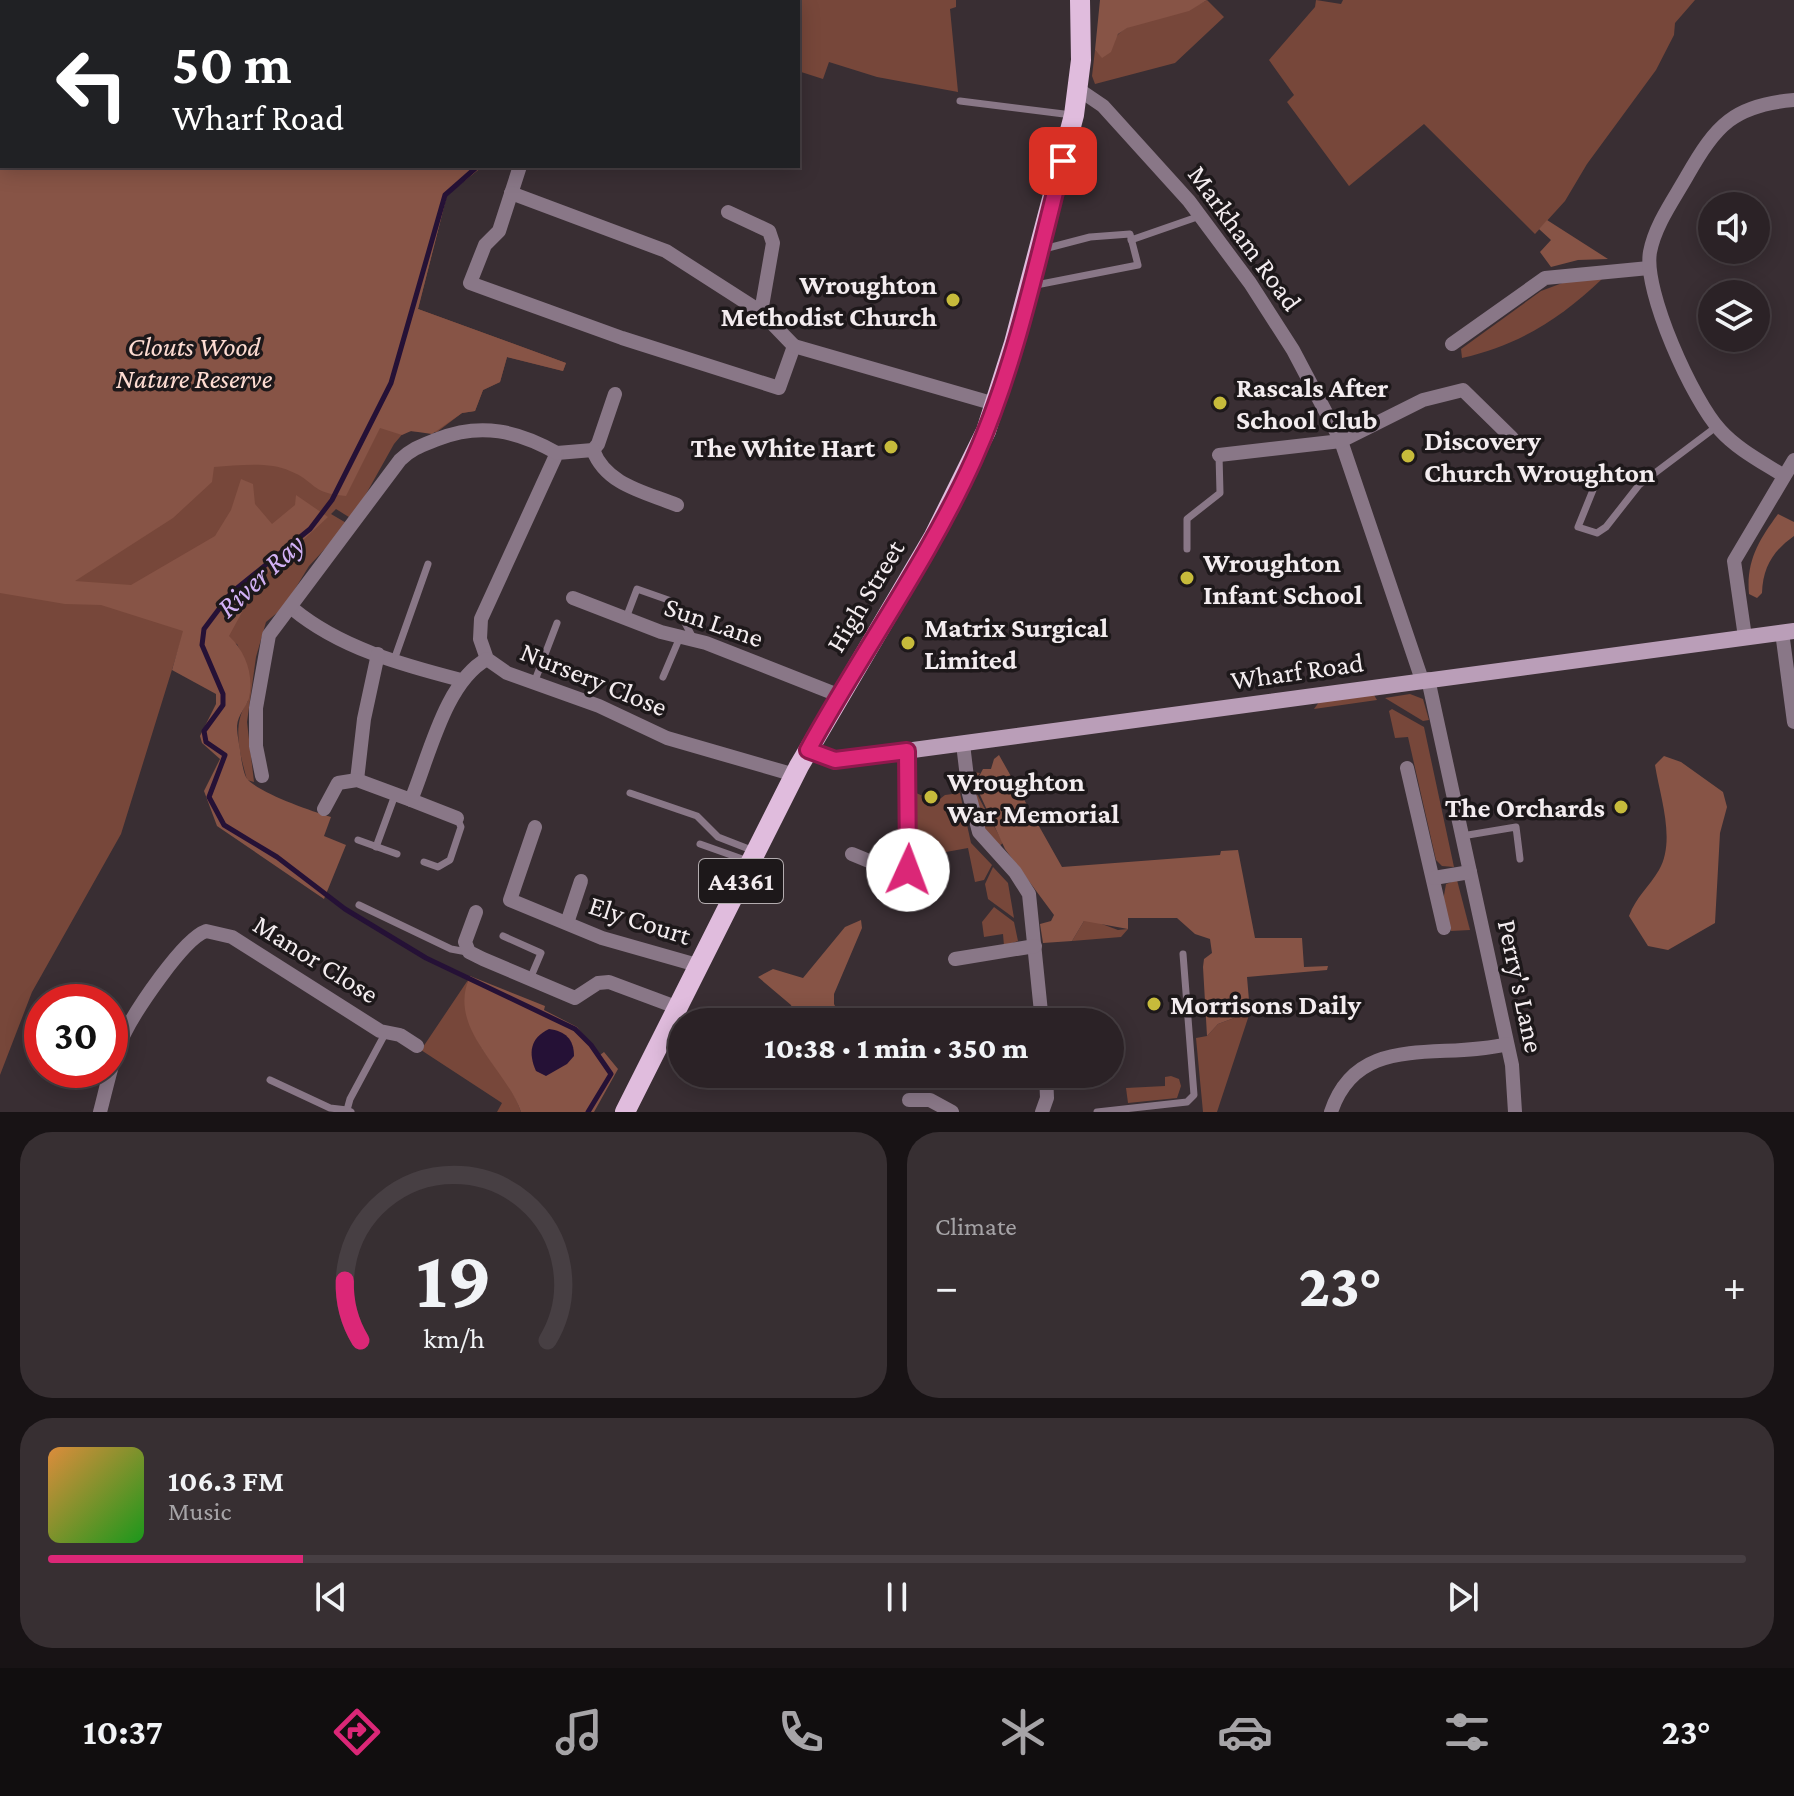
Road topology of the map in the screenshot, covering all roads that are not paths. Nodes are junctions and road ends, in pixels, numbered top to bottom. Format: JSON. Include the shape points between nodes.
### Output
{"nodes":[{"id":1,"x":1082,"y":1,"type":"edge"},
{"id":2,"x":1079,"y":85,"type":"junction"},
{"id":3,"x":1794,"y":100,"type":"edge"},
{"id":4,"x":960,"y":101,"type":"dead end"},
{"id":5,"x":1074,"y":115,"type":"junction"},
{"id":6,"x":519,"y":168,"type":"edge"},
{"id":7,"x":511,"y":193,"type":"junction"},
{"id":8,"x":728,"y":212,"type":"dead end"},
{"id":9,"x":1200,"y":215,"type":"junction"},
{"id":10,"x":1131,"y":240,"type":"junction"},
{"id":11,"x":1039,"y":250,"type":"junction"},
{"id":12,"x":1649,"y":268,"type":"junction"},
{"id":13,"x":1029,"y":286,"type":"junction"},
{"id":14,"x":761,"y":312,"type":"junction"},
{"id":15,"x":1452,"y":344,"type":"dead end"},
{"id":16,"x":794,"y":346,"type":"junction"},
{"id":17,"x":615,"y":394,"type":"dead end"},
{"id":18,"x":995,"y":404,"type":"junction"},
{"id":19,"x":1716,"y":427,"type":"junction"},
{"id":20,"x":1512,"y":438,"type":"dead end"},
{"id":21,"x":1341,"y":441,"type":"junction"},
{"id":22,"x":593,"y":450,"type":"junction"},
{"id":23,"x":557,"y":453,"type":"junction"},
{"id":24,"x":1219,"y":455,"type":"joint"},
{"id":25,"x":1794,"y":460,"type":"edge"},
{"id":26,"x":1784,"y":476,"type":"junction"},
{"id":27,"x":1593,"y":490,"type":"dead end"},
{"id":28,"x":677,"y":505,"type":"dead end"},
{"id":29,"x":1187,"y":549,"type":"dead end"},
{"id":30,"x":428,"y":564,"type":"dead end"},
{"id":31,"x":573,"y":598,"type":"dead end"},
{"id":32,"x":293,"y":609,"type":"junction"},
{"id":33,"x":626,"y":618,"type":"junction"},
{"id":34,"x":557,"y":623,"type":"dead end"},
{"id":35,"x":1788,"y":631,"type":"edge"},
{"id":36,"x":1745,"y":637,"type":"junction"},
{"id":37,"x":687,"y":639,"type":"junction"},
{"id":38,"x":378,"y":654,"type":"junction"},
{"id":39,"x":487,"y":659,"type":"junction"},
{"id":40,"x":394,"y":660,"type":"junction"},
{"id":41,"x":663,"y":677,"type":"dead end"},
{"id":42,"x":461,"y":680,"type":"junction"},
{"id":43,"x":1425,"y":680,"type":"junction"},
{"id":44,"x":534,"y":683,"type":"junction"},
{"id":45,"x":838,"y":695,"type":"junction"},
{"id":46,"x":1794,"y":722,"type":"edge"},
{"id":47,"x":963,"y":744,"type":"junction"},
{"id":48,"x":808,"y":750,"type":"junction"},
{"id":49,"x":907,"y":751,"type":"junction"},
{"id":50,"x":1407,"y":768,"type":"dead end"},
{"id":51,"x":795,"y":775,"type":"junction"},
{"id":52,"x":262,"y":776,"type":"dead end"},
{"id":53,"x":357,"y":780,"type":"junction"},
{"id":54,"x":630,"y":793,"type":"dead end"},
{"id":55,"x":395,"y":795,"type":"junction"},
{"id":56,"x":411,"y":800,"type":"junction"},
{"id":57,"x":324,"y":809,"type":"dead end"},
{"id":58,"x":457,"y":818,"type":"joint"},
{"id":59,"x":535,"y":827,"type":"dead end"},
{"id":60,"x":1462,"y":836,"type":"junction"},
{"id":61,"x":358,"y":840,"type":"dead end"},
{"id":62,"x":700,"y":844,"type":"dead end"},
{"id":63,"x":376,"y":847,"type":"junction"},
{"id":64,"x":397,"y":854,"type":"dead end"},
{"id":65,"x":852,"y":854,"type":"dead end"},
{"id":66,"x":753,"y":856,"type":"junction"},
{"id":67,"x":1520,"y":859,"type":"dead end"},
{"id":68,"x":424,"y":862,"type":"dead end"},
{"id":69,"x":1470,"y":872,"type":"junction"},
{"id":70,"x":1434,"y":878,"type":"junction"},
{"id":71,"x":581,"y":881,"type":"dead end"},
{"id":72,"x":359,"y":905,"type":"dead end"},
{"id":73,"x":476,"y":912,"type":"dead end"},
{"id":74,"x":567,"y":923,"type":"junction"},
{"id":75,"x":1444,"y":928,"type":"dead end"},
{"id":76,"x":503,"y":936,"type":"dead end"},
{"id":77,"x":1035,"y":946,"type":"junction"},
{"id":78,"x":469,"y":952,"type":"junction"},
{"id":79,"x":1183,"y":954,"type":"dead end"},
{"id":80,"x":955,"y":959,"type":"dead end"},
{"id":81,"x":697,"y":965,"type":"junction"},
{"id":82,"x":530,"y":979,"type":"junction"},
{"id":83,"x":676,"y":1007,"type":"junction"},
{"id":84,"x":1041,"y":1008,"type":"edge"},
{"id":85,"x":386,"y":1032,"type":"junction"},
{"id":86,"x":1507,"y":1044,"type":"junction"},
{"id":87,"x":417,"y":1046,"type":"dead end"},
{"id":88,"x":270,"y":1080,"type":"dead end"},
{"id":89,"x":1047,"y":1088,"type":"edge"},
{"id":90,"x":909,"y":1100,"type":"dead end"},
{"id":91,"x":349,"y":1111,"type":"edge"},
{"id":92,"x":100,"y":1112,"type":"edge"},
{"id":93,"x":625,"y":1112,"type":"edge"},
{"id":94,"x":952,"y":1112,"type":"edge"},
{"id":95,"x":1042,"y":1112,"type":"edge"},
{"id":96,"x":1055,"y":1112,"type":"edge"},
{"id":97,"x":1097,"y":1112,"type":"edge"},
{"id":98,"x":1331,"y":1112,"type":"edge"},
{"id":99,"x":1515,"y":1112,"type":"edge"}],
"edges":[{"from":1,"to":2,"type":"main road","number":"A4361"},
{"from":2,"to":5,"type":"main road","name":"High Street","number":"A4361"},
{"from":2,"to":9,"type":"street","name":"Markham Road"},
{"from":3,"to":12,"type":"street","via":[[1745,108],[1712,136],[1661,225]]},
{"from":4,"to":5,"type":"lane"},
{"from":5,"to":11,"type":"main road","name":"High Street","number":"A4361"},
{"from":6,"to":7,"type":"street"},
{"from":7,"to":14,"type":"street","via":[[666,251]]},
{"from":7,"to":16,"type":"street","via":[[499,231],[485,245],[470,283],[779,388]]},
{"from":8,"to":14,"type":"street","via":[[769,231],[773,243]]},
{"from":9,"to":10,"type":"lane"},
{"from":9,"to":21,"type":"street","name":"Markham Road","via":[[1293,350]]},
{"from":10,"to":11,"type":"lane","via":[[1130,234],[1090,237]]},
{"from":10,"to":13,"type":"lane","via":[[1138,265]]},
{"from":11,"to":13,"type":"main road","name":"High Street","number":"A4361"},
{"from":12,"to":15,"type":"street","via":[[1545,278]]},
{"from":12,"to":19,"type":"street","via":[[1658,307],[1689,381]]},
{"from":13,"to":18,"type":"main road","name":"High Street","number":"A4361"},
{"from":14,"to":16,"type":"street"},
{"from":16,"to":18,"type":"street"},
{"from":17,"to":22,"type":"street"},
{"from":18,"to":45,"type":"main road","name":"High Street","number":"A4361","via":[[934,536]]},
{"from":19,"to":26,"type":"street"},
{"from":19,"to":27,"type":"lane","via":[[1639,485],[1597,533],[1578,527]]},
{"from":20,"to":21,"type":"street","via":[[1463,390],[1423,400]]},
{"from":21,"to":24,"type":"street"},
{"from":21,"to":43,"type":"street","name":"Markham Road"},
{"from":22,"to":23,"type":"street"},
{"from":22,"to":28,"type":"street","via":[[600,467],[617,481]]},
{"from":23,"to":32,"type":"street","via":[[519,434],[484,429],[417,445],[321,564]]},
{"from":23,"to":39,"type":"street","name":"Nursery Close","via":[[481,619]]},
{"from":24,"to":29,"type":"lane","via":[[1220,493],[1187,519]]},
{"from":25,"to":26,"type":"street"},
{"from":26,"to":36,"type":"street","via":[[1734,561]]},
{"from":30,"to":40,"type":"lane"},
{"from":31,"to":33,"type":"street","name":"Sun Lane"},
{"from":32,"to":38,"type":"street","via":[[336,637]]},
{"from":32,"to":52,"type":"street","via":[[269,635],[262,661],[255,730]]},
{"from":33,"to":37,"type":"street","name":"Sun Lane"},
{"from":33,"to":37,"type":"lane","via":[[637,589],[674,602]]},
{"from":34,"to":44,"type":"lane"},
{"from":35,"to":36,"type":"main road","name":"Wharf Road"},
{"from":35,"to":46,"type":"street"},
{"from":36,"to":43,"type":"main road","name":"Wharf Road"},
{"from":37,"to":41,"type":"lane"},
{"from":37,"to":45,"type":"street","name":"Sun Lane"},
{"from":38,"to":40,"type":"street"},
{"from":38,"to":53,"type":"street"},
{"from":39,"to":42,"type":"street"},
{"from":39,"to":44,"type":"street","name":"Nursery Close"},
{"from":40,"to":42,"type":"street"},
{"from":42,"to":56,"type":"street"},
{"from":43,"to":47,"type":"main road","name":"Wharf Road"},
{"from":43,"to":60,"type":"street","name":"Perry's Lane"},
{"from":44,"to":51,"type":"street","name":"Nursery Close","via":[[667,738]]},
{"from":45,"to":48,"type":"main road","name":"High Street","number":"A4361"},
{"from":47,"to":49,"type":"main road","name":"Wharf Road"},
{"from":47,"to":77,"type":"street","via":[[974,820],[985,841],[1027,888]]},
{"from":48,"to":49,"type":"main road","name":"Wharf Road","via":[[835,760]]},
{"from":48,"to":51,"type":"main road","name":"High Street","number":"A4361"},
{"from":49,"to":65,"type":"street","via":[[908,870],[898,873]]},
{"from":50,"to":70,"type":"street"},
{"from":51,"to":66,"type":"main road","name":"High Street","number":"A4361"},
{"from":53,"to":55,"type":"street"},
{"from":53,"to":57,"type":"street","via":[[338,783]]},
{"from":54,"to":66,"type":"lane","via":[[697,816],[718,837]]},
{"from":55,"to":56,"type":"street"},
{"from":55,"to":63,"type":"lane"},
{"from":56,"to":58,"type":"street"},
{"from":58,"to":68,"type":"lane","via":[[461,827],[450,860],[438,867]]},
{"from":59,"to":74,"type":"street","name":"Ely Court","via":[[510,900]]},
{"from":60,"to":67,"type":"lane","via":[[1516,827]]},
{"from":60,"to":69,"type":"street","name":"Perry's Lane"},
{"from":61,"to":63,"type":"lane"},
{"from":62,"to":66,"type":"lane"},
{"from":63,"to":64,"type":"lane"},
{"from":66,"to":81,"type":"main road","name":"High Street","number":"A4361"},
{"from":69,"to":70,"type":"street"},
{"from":69,"to":86,"type":"street","name":"Perry's Lane"},
{"from":70,"to":75,"type":"street"},
{"from":71,"to":74,"type":"street","name":"Ely Court"},
{"from":72,"to":78,"type":"lane","via":[[451,949]]},
{"from":73,"to":78,"type":"street","via":[[465,942]]},
{"from":74,"to":81,"type":"street","name":"Ely Court"},
{"from":76,"to":82,"type":"lane","via":[[541,953]]},
{"from":77,"to":80,"type":"street"},
{"from":77,"to":84,"type":"street"},
{"from":78,"to":82,"type":"street"},
{"from":79,"to":97,"type":"lane","via":[[1194,1095],[1187,1102]]},
{"from":81,"to":83,"type":"main road","name":"High Street","number":"A4361"},
{"from":82,"to":83,"type":"street","via":[[575,998],[609,982]]},
{"from":83,"to":93,"type":"main road","name":"High Street","number":"A4361"},
{"from":85,"to":87,"type":"street","name":"Manor Close"},
{"from":85,"to":91,"type":"lane"},
{"from":85,"to":92,"type":"street","name":"Manor Close","via":[[241,942],[219,931],[203,932],[187,944],[128,1026]]},
{"from":86,"to":98,"type":"street","via":[[1377,1059],[1349,1075]]},
{"from":86,"to":99,"type":"street","name":"Perry's Lane"},
{"from":88,"to":91,"type":"lane","via":[[330,1108]]},
{"from":89,"to":95,"type":"street"},
{"from":90,"to":94,"type":"street","via":[[930,1100]]},
{"from":95,"to":96,"type":"lane"}]}
